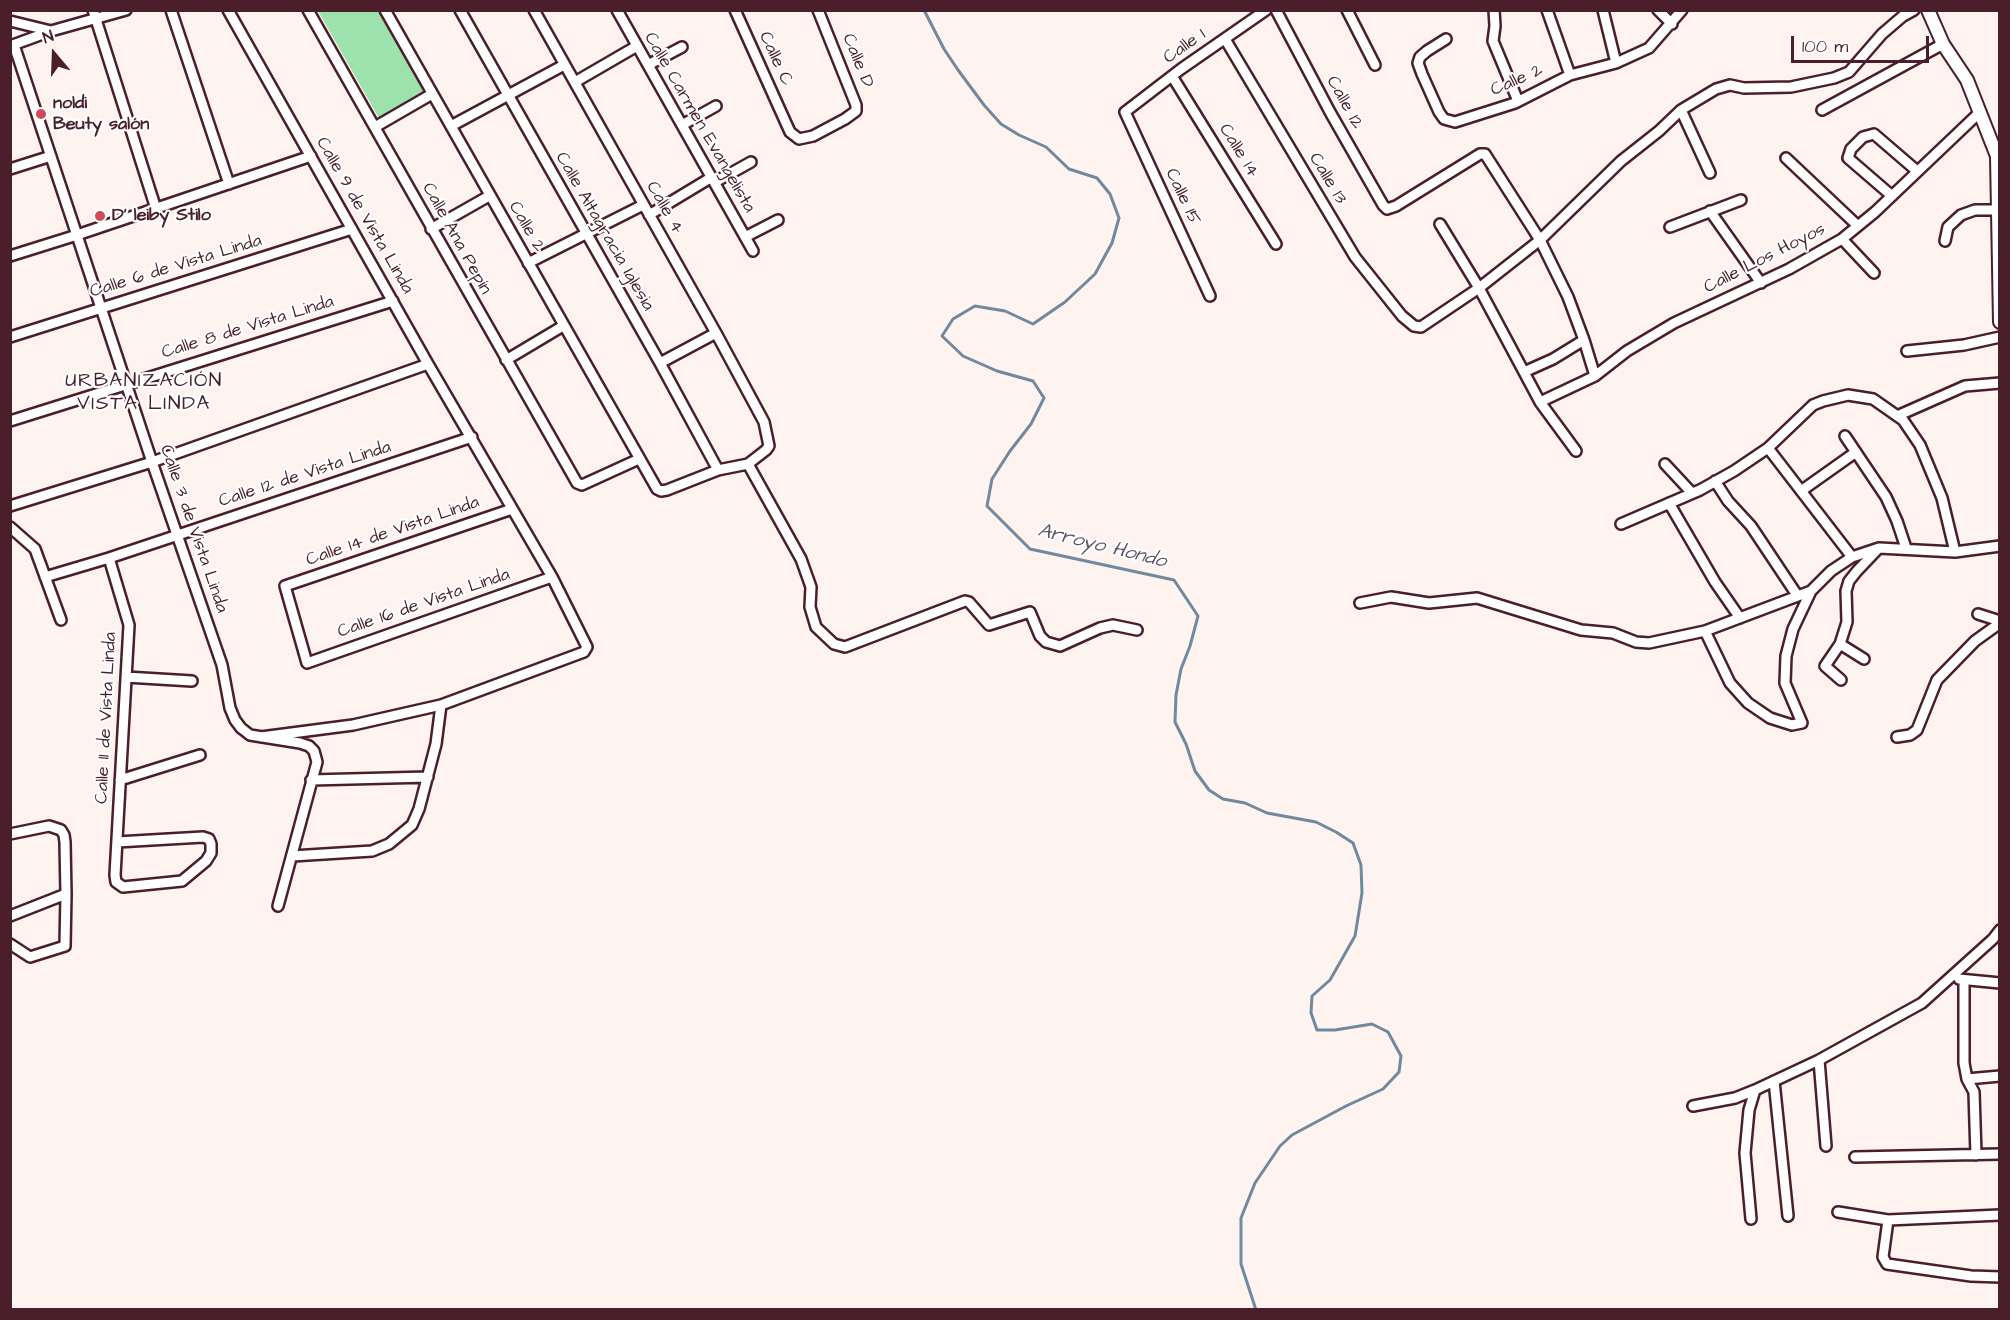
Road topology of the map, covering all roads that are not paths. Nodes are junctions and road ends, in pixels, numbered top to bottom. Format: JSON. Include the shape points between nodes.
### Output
{"nodes":[{"id":1,"x":126,"y":10,"type":"edge"},
{"id":2,"x":171,"y":10,"type":"edge"},
{"id":3,"x":228,"y":10,"type":"edge"},
{"id":4,"x":308,"y":10,"type":"edge"},
{"id":5,"x":385,"y":10,"type":"edge"},
{"id":6,"x":460,"y":10,"type":"edge"},
{"id":7,"x":534,"y":10,"type":"edge"},
{"id":8,"x":617,"y":10,"type":"edge"},
{"id":9,"x":735,"y":10,"type":"edge"},
{"id":10,"x":818,"y":10,"type":"edge"},
{"id":11,"x":1266,"y":10,"type":"edge"},
{"id":12,"x":1276,"y":10,"type":"edge"},
{"id":13,"x":1347,"y":10,"type":"edge"},
{"id":14,"x":1494,"y":10,"type":"edge"},
{"id":15,"x":1547,"y":10,"type":"edge"},
{"id":16,"x":1603,"y":10,"type":"edge"},
{"id":17,"x":1658,"y":10,"type":"edge"},
{"id":18,"x":1682,"y":10,"type":"edge"},
{"id":19,"x":1914,"y":10,"type":"edge"},
{"id":20,"x":1928,"y":10,"type":"edge"},
{"id":21,"x":94,"y":14,"type":"edge"},
{"id":22,"x":10,"y":21,"type":"edge"},
{"id":23,"x":1672,"y":24,"type":"junction"},
{"id":24,"x":51,"y":31,"type":"junction"},
{"id":25,"x":1225,"y":39,"type":"junction"},
{"id":26,"x":1446,"y":39,"type":"dead end"},
{"id":27,"x":1943,"y":44,"type":"junction"},
{"id":28,"x":12,"y":46,"type":"edge"},
{"id":29,"x":637,"y":46,"type":"junction"},
{"id":30,"x":682,"y":47,"type":"dead end"},
{"id":31,"x":1616,"y":63,"type":"junction"},
{"id":32,"x":564,"y":65,"type":"junction"},
{"id":33,"x":648,"y":65,"type":"junction"},
{"id":34,"x":1375,"y":65,"type":"dead end"},
{"id":35,"x":1570,"y":75,"type":"junction"},
{"id":36,"x":1172,"y":76,"type":"junction"},
{"id":37,"x":575,"y":82,"type":"junction"},
{"id":38,"x":432,"y":94,"type":"junction"},
{"id":39,"x":508,"y":95,"type":"junction"},
{"id":40,"x":1518,"y":101,"type":"junction"},
{"id":41,"x":716,"y":106,"type":"dead end"},
{"id":42,"x":1681,"y":110,"type":"junction"},
{"id":43,"x":1822,"y":110,"type":"dead end"},
{"id":44,"x":1125,"y":112,"type":"joint"},
{"id":45,"x":1980,"y":112,"type":"junction"},
{"id":46,"x":786,"y":122,"type":"joint"},
{"id":47,"x":682,"y":124,"type":"junction"},
{"id":48,"x":451,"y":126,"type":"junction"},
{"id":49,"x":375,"y":127,"type":"junction"},
{"id":50,"x":51,"y":156,"type":"junction"},
{"id":51,"x":311,"y":156,"type":"junction"},
{"id":52,"x":1786,"y":158,"type":"dead end"},
{"id":53,"x":1998,"y":158,"type":"edge"},
{"id":54,"x":751,"y":162,"type":"dead end"},
{"id":55,"x":10,"y":169,"type":"edge"},
{"id":56,"x":1917,"y":171,"type":"junction"},
{"id":57,"x":1710,"y":173,"type":"dead end"},
{"id":58,"x":714,"y":179,"type":"junction"},
{"id":59,"x":228,"y":184,"type":"junction"},
{"id":60,"x":489,"y":196,"type":"junction"},
{"id":61,"x":1892,"y":196,"type":"junction"},
{"id":62,"x":1741,"y":200,"type":"dead end"},
{"id":63,"x":643,"y":205,"type":"junction"},
{"id":64,"x":156,"y":209,"type":"junction"},
{"id":65,"x":1996,"y":210,"type":"junction"},
{"id":66,"x":1710,"y":211,"type":"junction"},
{"id":67,"x":649,"y":215,"type":"junction"},
{"id":68,"x":778,"y":220,"type":"dead end"},
{"id":69,"x":1440,"y":224,"type":"dead end"},
{"id":70,"x":1858,"y":226,"type":"junction"},
{"id":71,"x":1670,"y":227,"type":"dead end"},
{"id":72,"x":431,"y":229,"type":"junction"},
{"id":73,"x":352,"y":230,"type":"junction"},
{"id":74,"x":586,"y":233,"type":"junction"},
{"id":75,"x":77,"y":235,"type":"junction"},
{"id":76,"x":745,"y":237,"type":"junction"},
{"id":77,"x":1842,"y":239,"type":"junction"},
{"id":78,"x":1540,"y":240,"type":"junction"},
{"id":79,"x":1945,"y":241,"type":"dead end"},
{"id":80,"x":1276,"y":244,"type":"dead end"},
{"id":81,"x":753,"y":251,"type":"dead end"},
{"id":82,"x":10,"y":256,"type":"edge"},
{"id":83,"x":528,"y":263,"type":"junction"},
{"id":84,"x":1874,"y":273,"type":"dead end"},
{"id":85,"x":1761,"y":283,"type":"junction"},
{"id":86,"x":1479,"y":288,"type":"junction"},
{"id":87,"x":1999,"y":291,"type":"edge"},
{"id":88,"x":1210,"y":296,"type":"dead end"},
{"id":89,"x":393,"y":301,"type":"junction"},
{"id":90,"x":101,"y":307,"type":"junction"},
{"id":91,"x":2000,"y":321,"type":"edge"},
{"id":92,"x":563,"y":327,"type":"junction"},
{"id":93,"x":716,"y":333,"type":"junction"},
{"id":94,"x":10,"y":337,"type":"edge"},
{"id":95,"x":2000,"y":337,"type":"edge"},
{"id":96,"x":1584,"y":340,"type":"junction"},
{"id":97,"x":1907,"y":351,"type":"dead end"},
{"id":98,"x":506,"y":360,"type":"junction"},
{"id":99,"x":660,"y":363,"type":"junction"},
{"id":100,"x":428,"y":364,"type":"junction"},
{"id":101,"x":1524,"y":372,"type":"junction"},
{"id":102,"x":1595,"y":376,"type":"junction"},
{"id":103,"x":127,"y":383,"type":"junction"},
{"id":104,"x":2000,"y":383,"type":"edge"},
{"id":105,"x":1540,"y":402,"type":"junction"},
{"id":106,"x":1897,"y":416,"type":"junction"},
{"id":107,"x":10,"y":420,"type":"edge"},
{"id":108,"x":1845,"y":436,"type":"dead end"},
{"id":109,"x":472,"y":437,"type":"junction"},
{"id":110,"x":1768,"y":448,"type":"junction"},
{"id":111,"x":1575,"y":452,"type":"dead end"},
{"id":112,"x":1856,"y":452,"type":"junction"},
{"id":113,"x":639,"y":459,"type":"junction"},
{"id":114,"x":152,"y":462,"type":"junction"},
{"id":115,"x":748,"y":464,"type":"junction"},
{"id":116,"x":1665,"y":464,"type":"dead end"},
{"id":117,"x":718,"y":470,"type":"junction"},
{"id":118,"x":1715,"y":482,"type":"junction"},
{"id":119,"x":1801,"y":491,"type":"junction"},
{"id":120,"x":1692,"y":493,"type":"junction"},
{"id":121,"x":1669,"y":503,"type":"junction"},
{"id":122,"x":10,"y":506,"type":"edge"},
{"id":123,"x":512,"y":509,"type":"junction"},
{"id":124,"x":1621,"y":524,"type":"dead end"},
{"id":125,"x":10,"y":527,"type":"edge"},
{"id":126,"x":178,"y":535,"type":"junction"},
{"id":127,"x":2000,"y":546,"type":"edge"},
{"id":128,"x":1879,"y":548,"type":"junction"},
{"id":129,"x":1906,"y":548,"type":"junction"},
{"id":130,"x":1955,"y":552,"type":"junction"},
{"id":131,"x":1852,"y":557,"type":"junction"},
{"id":132,"x":109,"y":558,"type":"junction"},
{"id":133,"x":45,"y":577,"type":"junction"},
{"id":134,"x":552,"y":577,"type":"junction"},
{"id":135,"x":1810,"y":591,"type":"junction"},
{"id":136,"x":1797,"y":595,"type":"junction"},
{"id":137,"x":1360,"y":603,"type":"dead end"},
{"id":138,"x":1978,"y":614,"type":"dead end"},
{"id":139,"x":1740,"y":618,"type":"junction"},
{"id":140,"x":61,"y":620,"type":"dead end"},
{"id":141,"x":2000,"y":622,"type":"edge"},
{"id":142,"x":1137,"y":630,"type":"dead end"},
{"id":143,"x":1705,"y":631,"type":"junction"},
{"id":144,"x":1840,"y":644,"type":"junction"},
{"id":145,"x":1864,"y":659,"type":"dead end"},
{"id":146,"x":307,"y":663,"type":"joint"},
{"id":147,"x":126,"y":676,"type":"junction"},
{"id":148,"x":1841,"y":680,"type":"dead end"},
{"id":149,"x":192,"y":681,"type":"dead end"},
{"id":150,"x":441,"y":705,"type":"junction"},
{"id":151,"x":261,"y":737,"type":"junction"},
{"id":152,"x":1897,"y":737,"type":"dead end"},
{"id":153,"x":200,"y":755,"type":"dead end"},
{"id":154,"x":428,"y":777,"type":"junction"},
{"id":155,"x":120,"y":780,"type":"junction"},
{"id":156,"x":310,"y":780,"type":"junction"},
{"id":157,"x":10,"y":834,"type":"edge"},
{"id":158,"x":117,"y":843,"type":"junction"},
{"id":159,"x":292,"y":856,"type":"junction"},
{"id":160,"x":66,"y":894,"type":"junction"},
{"id":161,"x":278,"y":906,"type":"dead end"},
{"id":162,"x":10,"y":916,"type":"edge"},
{"id":163,"x":2000,"y":930,"type":"edge"},
{"id":164,"x":10,"y":944,"type":"edge"},
{"id":165,"x":1951,"y":977,"type":"junction"},
{"id":166,"x":1964,"y":980,"type":"junction"},
{"id":167,"x":2000,"y":983,"type":"edge"},
{"id":168,"x":1819,"y":1060,"type":"junction"},
{"id":169,"x":2000,"y":1076,"type":"edge"},
{"id":170,"x":1967,"y":1079,"type":"junction"},
{"id":171,"x":1774,"y":1081,"type":"junction"},
{"id":172,"x":1755,"y":1090,"type":"junction"},
{"id":173,"x":1693,"y":1106,"type":"dead end"},
{"id":174,"x":1826,"y":1146,"type":"dead end"},
{"id":175,"x":2000,"y":1154,"type":"edge"},
{"id":176,"x":1976,"y":1155,"type":"junction"},
{"id":177,"x":1856,"y":1157,"type":"dead end"},
{"id":178,"x":1838,"y":1212,"type":"dead end"},
{"id":179,"x":2000,"y":1215,"type":"edge"},
{"id":180,"x":1788,"y":1216,"type":"dead end"},
{"id":181,"x":1751,"y":1219,"type":"dead end"},
{"id":182,"x":1888,"y":1220,"type":"junction"},
{"id":183,"x":2000,"y":1277,"type":"edge"}],
"edges":[{"from":1,"to":21,"type":"street"},
{"from":2,"to":59,"type":"street"},
{"from":3,"to":51,"type":"street","name":"Calle 9 de Vista Linda"},
{"from":4,"to":49,"type":"street","name":"Calle Ana Pepín"},
{"from":5,"to":38,"type":"street","name":"Calle 2"},
{"from":6,"to":39,"type":"street","name":"Calle Altagracia Iglesia"},
{"from":7,"to":32,"type":"street","name":"Calle 4"},
{"from":8,"to":29,"type":"street","name":"Calle Carmen Evangelista"},
{"from":9,"to":46,"type":"street","name":"Calle C"},
{"from":10,"to":46,"type":"street","name":"Calle D","via":[[856,111],[813,136],[799,139]]},
{"from":11,"to":25,"type":"street","name":"Calle 1"},
{"from":12,"to":78,"type":"street","name":"Calle 12","via":[[1387,209],[1482,153]]},
{"from":13,"to":34,"type":"street"},
{"from":14,"to":40,"type":"street","via":[[1493,41]]},
{"from":15,"to":35,"type":"street"},
{"from":16,"to":31,"type":"street"},
{"from":17,"to":23,"type":"street"},
{"from":18,"to":23,"type":"street","name":"Calle 2"},
{"from":19,"to":42,"type":"street","via":[[1882,34],[1849,72],[1791,87],[1730,85]]},
{"from":20,"to":27,"type":"street"},
{"from":21,"to":24,"type":"street"},
{"from":21,"to":64,"type":"street"},
{"from":22,"to":24,"type":"street"},
{"from":23,"to":31,"type":"street","name":"Calle 2","via":[[1649,48]]},
{"from":24,"to":28,"type":"street"},
{"from":25,"to":36,"type":"street","name":"Calle 1"},
{"from":25,"to":86,"type":"street","name":"Calle 13","via":[[1355,257],[1402,316],[1413,326],[1421,327]]},
{"from":26,"to":40,"type":"street","name":"Calle 2","via":[[1426,51],[1418,63],[1444,119],[1455,122]]},
{"from":27,"to":43,"type":"street"},
{"from":27,"to":45,"type":"street","via":[[1967,80]]},
{"from":28,"to":50,"type":"street","name":"Calle 3 de Vista Linda"},
{"from":29,"to":33,"type":"street","name":"Calle Carmen Evangelista"},
{"from":29,"to":37,"type":"street"},
{"from":30,"to":33,"type":"street"},
{"from":31,"to":35,"type":"street","name":"Calle 2"},
{"from":32,"to":37,"type":"street","name":"Calle 4"},
{"from":32,"to":39,"type":"street"},
{"from":33,"to":47,"type":"street","name":"Calle Carmen Evangelista"},
{"from":35,"to":40,"type":"street","name":"Calle 2"},
{"from":36,"to":44,"type":"street","name":"Calle 1"},
{"from":36,"to":80,"type":"street","name":"Calle 14"},
{"from":37,"to":63,"type":"street","name":"Calle 4"},
{"from":38,"to":48,"type":"street","name":"Calle 2"},
{"from":38,"to":49,"type":"street"},
{"from":39,"to":48,"type":"street"},
{"from":39,"to":74,"type":"street","name":"Calle Altagracia Iglesia"},
{"from":41,"to":47,"type":"street"},
{"from":42,"to":57,"type":"street"},
{"from":42,"to":78,"type":"street"},
{"from":44,"to":88,"type":"street","name":"Calle 15"},
{"from":45,"to":53,"type":"street"},
{"from":45,"to":56,"type":"street","name":"Calle Los Hoyos"},
{"from":47,"to":58,"type":"street","name":"Calle Carmen Evangelista"},
{"from":48,"to":60,"type":"street","name":"Calle 2"},
{"from":49,"to":72,"type":"street","name":"Calle Ana Pepín"},
{"from":50,"to":55,"type":"street"},
{"from":50,"to":75,"type":"street","name":"Calle 3 de Vista Linda"},
{"from":51,"to":59,"type":"street"},
{"from":51,"to":73,"type":"street","name":"Calle 9 de Vista Linda"},
{"from":52,"to":70,"type":"street"},
{"from":53,"to":65,"type":"street"},
{"from":54,"to":58,"type":"street"},
{"from":56,"to":61,"type":"street","name":"Calle Los Hoyos"},
{"from":56,"to":61,"type":"street","via":[[1874,134],[1863,137],[1851,149],[1848,158]]},
{"from":58,"to":67,"type":"street"},
{"from":58,"to":76,"type":"street","name":"Calle Carmen Evangelista"},
{"from":59,"to":64,"type":"street"},
{"from":60,"to":72,"type":"street"},
{"from":60,"to":83,"type":"street","name":"Calle 2"},
{"from":61,"to":70,"type":"street","name":"Calle Los Hoyos"},
{"from":62,"to":66,"type":"street"},
{"from":63,"to":67,"type":"street","name":"Calle 4"},
{"from":63,"to":74,"type":"street"},
{"from":64,"to":75,"type":"street"},
{"from":65,"to":79,"type":"street","via":[[1975,210],[1960,216],[1948,227]]},
{"from":65,"to":87,"type":"street"},
{"from":66,"to":71,"type":"street"},
{"from":66,"to":85,"type":"street"},
{"from":67,"to":93,"type":"street","name":"Calle 4"},
{"from":68,"to":76,"type":"street"},
{"from":69,"to":86,"type":"street"},
{"from":70,"to":77,"type":"street","name":"Calle Los Hoyos"},
{"from":72,"to":98,"type":"street","name":"Calle Ana Pepín"},
{"from":73,"to":89,"type":"street","name":"Calle 9 de Vista Linda"},
{"from":73,"to":90,"type":"street","name":"Calle 6 de Vista Linda"},
{"from":74,"to":83,"type":"street"},
{"from":74,"to":99,"type":"street","name":"Calle Altagracia Iglesia"},
{"from":75,"to":82,"type":"street"},
{"from":75,"to":90,"type":"street","name":"Calle 3 de Vista Linda"},
{"from":76,"to":81,"type":"street","name":"Calle Carmen Evangelista"},
{"from":77,"to":84,"type":"street"},
{"from":77,"to":85,"type":"street","name":"Calle Los Hoyos"},
{"from":78,"to":86,"type":"street"},
{"from":78,"to":96,"type":"street"},
{"from":83,"to":92,"type":"street","name":"Calle 2"},
{"from":85,"to":102,"type":"street","name":"Calle Los Hoyos","via":[[1674,322]]},
{"from":86,"to":101,"type":"street"},
{"from":87,"to":91,"type":"street"},
{"from":89,"to":100,"type":"street","name":"Calle 9 de Vista Linda"},
{"from":89,"to":103,"type":"street","name":"Calle 8 de Vista Linda"},
{"from":90,"to":94,"type":"street","name":"Calle 6 de Vista Linda"},
{"from":90,"to":103,"type":"street","name":"Calle 3 de Vista Linda"},
{"from":92,"to":98,"type":"street"},
{"from":92,"to":113,"type":"street","name":"Calle 2"},
{"from":93,"to":99,"type":"street"},
{"from":93,"to":115,"type":"street","name":"Calle 4","via":[[764,422],[769,441],[766,450]]},
{"from":95,"to":97,"type":"street"},
{"from":96,"to":101,"type":"street"},
{"from":96,"to":102,"type":"street"},
{"from":98,"to":113,"type":"street","name":"Calle Ana Pepín","via":[[577,483],[582,485]]},
{"from":99,"to":117,"type":"street","name":"Calle Altagracia Iglesia"},
{"from":100,"to":109,"type":"street","name":"Calle 9 de Vista Linda"},
{"from":100,"to":114,"type":"street"},
{"from":101,"to":105,"type":"street"},
{"from":102,"to":105,"type":"street","name":"Calle Los Hoyos"},
{"from":103,"to":107,"type":"street","name":"Calle 8 de Vista Linda"},
{"from":103,"to":114,"type":"street","name":"Calle 3 de Vista Linda"},
{"from":104,"to":106,"type":"street","via":[[1965,386]]},
{"from":105,"to":111,"type":"street"},
{"from":106,"to":110,"type":"street","via":[[1873,399],[1835,397],[1813,405]]},
{"from":106,"to":130,"type":"street","via":[[1912,432],[1929,463]]},
{"from":108,"to":112,"type":"street"},
{"from":109,"to":123,"type":"street","name":"Calle 9 de Vista Linda"},
{"from":109,"to":126,"type":"street","name":"Calle 12 de Vista Linda"},
{"from":110,"to":118,"type":"street"},
{"from":110,"to":119,"type":"street"},
{"from":112,"to":119,"type":"street"},
{"from":112,"to":129,"type":"street","via":[[1886,498]]},
{"from":113,"to":117,"type":"street","name":"Calle 2","via":[[661,491]]},
{"from":114,"to":122,"type":"street"},
{"from":114,"to":126,"type":"street","name":"Calle 3 de Vista Linda"},
{"from":115,"to":117,"type":"street"},
{"from":115,"to":142,"type":"street","via":[[801,559],[812,587],[810,607],[816,627],[834,644],[845,647],[965,600],[992,626],[1030,612],[1046,642],[1060,646],[1113,625]]},
{"from":116,"to":120,"type":"street"},
{"from":118,"to":120,"type":"street"},
{"from":118,"to":136,"type":"street","via":[[1751,526]]},
{"from":119,"to":131,"type":"street"},
{"from":120,"to":121,"type":"street"},
{"from":121,"to":124,"type":"street"},
{"from":121,"to":139,"type":"street"},
{"from":123,"to":134,"type":"street","name":"Calle 9 de Vista Linda"},
{"from":123,"to":146,"type":"street","name":"Calle 14 de Vista Linda","via":[[285,586]]},
{"from":125,"to":133,"type":"street","via":[[34,549]]},
{"from":126,"to":132,"type":"street","name":"Calle 12 de Vista Linda"},
{"from":126,"to":151,"type":"street","name":"Calle 3 de Vista Linda","via":[[222,665],[230,708],[241,728]]},
{"from":127,"to":130,"type":"street"},
{"from":128,"to":129,"type":"street"},
{"from":128,"to":131,"type":"street"},
{"from":128,"to":144,"type":"street","via":[[1849,581],[1847,622]]},
{"from":129,"to":130,"type":"street"},
{"from":131,"to":135,"type":"street"},
{"from":132,"to":133,"type":"street","name":"Calle 12 de Vista Linda"},
{"from":132,"to":147,"type":"street","name":"Calle 11 de Vista Linda","via":[[129,625]]},
{"from":133,"to":140,"type":"street"},
{"from":134,"to":146,"type":"street","name":"Calle 16 de Vista Linda"},
{"from":134,"to":150,"type":"street","name":"Calle 9 de Vista Linda","via":[[586,641],[584,652]]},
{"from":135,"to":136,"type":"street"},
{"from":135,"to":143,"type":"street","via":[[1786,656],[1785,683],[1802,723],[1792,725],[1770,718],[1748,702],[1730,683]]},
{"from":136,"to":139,"type":"street"},
{"from":137,"to":143,"type":"street","via":[[1391,597],[1429,603],[1477,598],[1581,630],[1613,633],[1636,642],[1649,643]]},
{"from":138,"to":141,"type":"street"},
{"from":139,"to":143,"type":"street"},
{"from":141,"to":152,"type":"street","via":[[1937,680],[1917,730]]},
{"from":144,"to":145,"type":"street"},
{"from":144,"to":148,"type":"street","via":[[1825,666]]},
{"from":147,"to":149,"type":"street"},
{"from":147,"to":155,"type":"street","name":"Calle 11 de Vista Linda"},
{"from":150,"to":151,"type":"street","via":[[353,725]]},
{"from":150,"to":154,"type":"street"},
{"from":151,"to":156,"type":"street","via":[[309,746],[316,762]]},
{"from":153,"to":155,"type":"street"},
{"from":154,"to":156,"type":"street"},
{"from":154,"to":159,"type":"street","via":[[412,825],[389,844],[372,851]]},
{"from":155,"to":158,"type":"street","name":"Calle 11 de Vista Linda"},
{"from":156,"to":159,"type":"street"},
{"from":157,"to":160,"type":"street","via":[[50,826],[61,830],[65,842]]},
{"from":158,"to":158,"type":"street","name":"Calle 11 de Vista Linda","via":[[115,875],[123,887],[182,881],[211,853],[209,839],[203,837]]},
{"from":159,"to":161,"type":"street"},
{"from":160,"to":162,"type":"street"},
{"from":160,"to":164,"type":"street","via":[[65,946],[30,957]]},
{"from":163,"to":165,"type":"street"},
{"from":165,"to":166,"type":"street"},
{"from":165,"to":168,"type":"street","via":[[1922,1003]]},
{"from":166,"to":167,"type":"street"},
{"from":166,"to":170,"type":"street"},
{"from":168,"to":171,"type":"street"},
{"from":168,"to":174,"type":"street"},
{"from":169,"to":170,"type":"street"},
{"from":170,"to":176,"type":"street","via":[[1974,1092]]},
{"from":171,"to":172,"type":"street"},
{"from":171,"to":180,"type":"street"},
{"from":172,"to":173,"type":"street"},
{"from":172,"to":181,"type":"street","via":[[1745,1154]]},
{"from":175,"to":176,"type":"street"},
{"from":176,"to":177,"type":"street"},
{"from":178,"to":182,"type":"street"},
{"from":179,"to":182,"type":"street"},
{"from":182,"to":183,"type":"street","via":[[1883,1257],[1887,1264]]}]}
